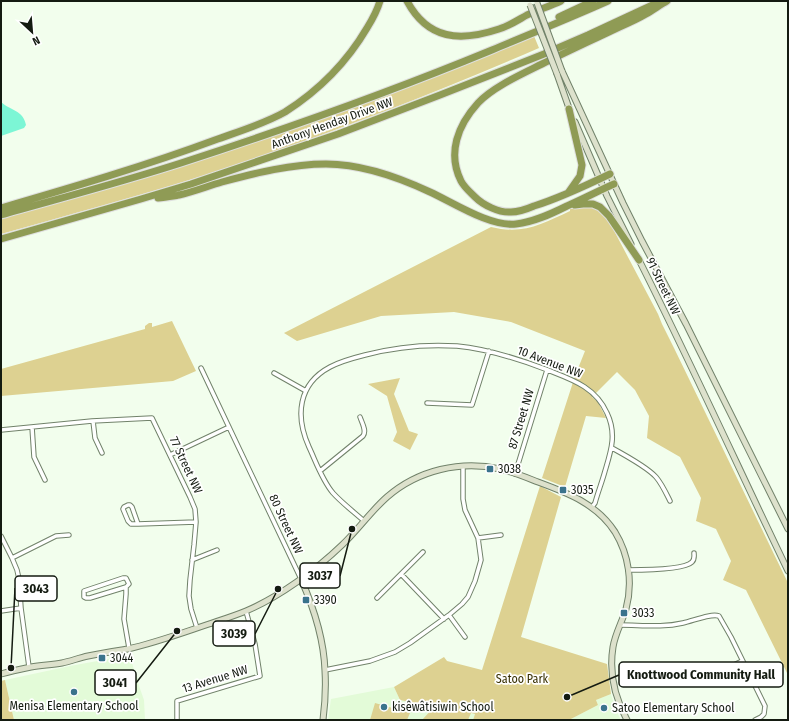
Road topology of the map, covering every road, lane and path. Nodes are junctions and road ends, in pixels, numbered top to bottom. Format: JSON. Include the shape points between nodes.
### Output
{"nodes":[{"id":1,"x":380,"y":1,"type":"edge"},
{"id":2,"x":407,"y":1,"type":"edge"},
{"id":3,"x":561,"y":1,"type":"edge"},
{"id":4,"x":593,"y":1,"type":"edge"},
{"id":5,"x":608,"y":1,"type":"edge"},
{"id":6,"x":661,"y":1,"type":"edge"},
{"id":7,"x":667,"y":1,"type":"edge"},
{"id":8,"x":536,"y":2,"type":"edge"},
{"id":9,"x":529,"y":3,"type":"edge"},
{"id":10,"x":525,"y":36,"type":"junction"},
{"id":11,"x":569,"y":109,"type":"junction"},
{"id":12,"x":610,"y":174,"type":"junction"},
{"id":13,"x":600,"y":179,"type":"junction"},
{"id":14,"x":614,"y":184,"type":"junction"},
{"id":15,"x":604,"y":189,"type":"junction"},
{"id":16,"x":566,"y":194,"type":"junction"},
{"id":17,"x":142,"y":199,"type":"junction"},
{"id":18,"x":1,"y":208,"type":"edge"},
{"id":19,"x":558,"y":210,"type":"junction"},
{"id":20,"x":1,"y":215,"type":"edge"},
{"id":21,"x":1,"y":239,"type":"edge"},
{"id":22,"x":639,"y":260,"type":"junction"},
{"id":23,"x":489,"y":351,"type":"junction"},
{"id":24,"x":201,"y":368,"type":"dead end"},
{"id":25,"x":547,"y":370,"type":"junction"},
{"id":26,"x":274,"y":373,"type":"dead end"},
{"id":27,"x":306,"y":391,"type":"junction"},
{"id":28,"x":427,"y":403,"type":"dead end"},
{"id":29,"x":360,"y":417,"type":"dead end"},
{"id":30,"x":93,"y":421,"type":"junction"},
{"id":31,"x":32,"y":427,"type":"junction"},
{"id":32,"x":229,"y":427,"type":"junction"},
{"id":33,"x":1,"y":430,"type":"edge"},
{"id":34,"x":612,"y":448,"type":"junction"},
{"id":35,"x":102,"y":453,"type":"dead end"},
{"id":36,"x":170,"y":455,"type":"junction"},
{"id":37,"x":463,"y":466,"type":"junction"},
{"id":38,"x":320,"y":471,"type":"junction"},
{"id":39,"x":515,"y":474,"type":"junction"},
{"id":40,"x":45,"y":480,"type":"dead end"},
{"id":41,"x":670,"y":501,"type":"dead end"},
{"id":42,"x":592,"y":507,"type":"junction"},
{"id":43,"x":364,"y":521,"type":"junction"},
{"id":44,"x":196,"y":522,"type":"junction"},
{"id":45,"x":138,"y":524,"type":"junction"},
{"id":46,"x":788,"y":529,"type":"edge"},
{"id":47,"x":69,"y":535,"type":"dead end"},
{"id":48,"x":501,"y":535,"type":"dead end"},
{"id":49,"x":1,"y":536,"type":"edge"},
{"id":50,"x":478,"y":538,"type":"junction"},
{"id":51,"x":217,"y":550,"type":"dead end"},
{"id":52,"x":423,"y":552,"type":"dead end"},
{"id":53,"x":694,"y":553,"type":"dead end"},
{"id":54,"x":12,"y":558,"type":"junction"},
{"id":55,"x":192,"y":560,"type":"junction"},
{"id":56,"x":628,"y":570,"type":"junction"},
{"id":57,"x":788,"y":571,"type":"edge"},
{"id":58,"x":401,"y":574,"type":"junction"},
{"id":59,"x":301,"y":578,"type":"junction"},
{"id":60,"x":126,"y":587,"type":"junction"},
{"id":61,"x":377,"y":598,"type":"dead end"},
{"id":62,"x":22,"y":608,"type":"junction"},
{"id":63,"x":1,"y":611,"type":"edge"},
{"id":64,"x":246,"y":611,"type":"junction"},
{"id":65,"x":449,"y":615,"type":"junction"},
{"id":66,"x":444,"y":619,"type":"junction"},
{"id":67,"x":620,"y":625,"type":"junction"},
{"id":68,"x":197,"y":628,"type":"junction"},
{"id":69,"x":465,"y":637,"type":"dead end"},
{"id":70,"x":129,"y":648,"type":"junction"},
{"id":71,"x":742,"y":661,"type":"junction"},
{"id":72,"x":29,"y":667,"type":"junction"},
{"id":73,"x":325,"y":670,"type":"junction"},
{"id":74,"x":1,"y":674,"type":"edge"},
{"id":75,"x":684,"y":684,"type":"dead end"},
{"id":76,"x":177,"y":720,"type":"edge"},
{"id":77,"x":323,"y":720,"type":"edge"},
{"id":78,"x":627,"y":720,"type":"edge"},
{"id":79,"x":755,"y":720,"type":"edge"}],
"edges":[{"from":1,"to":18,"type":"highway","via":[[364,34],[337,69],[311,94],[284,112],[171,156]]},
{"from":2,"to":3,"type":"highway","via":[[419,19],[429,26],[440,33],[463,37],[500,29]]},
{"from":4,"to":10,"type":"highway"},
{"from":5,"to":10,"type":"highway","name":"Anthony Henday Drive NW"},
{"from":6,"to":17,"type":"highway","name":"Anthony Henday Drive NW","via":[[550,51],[385,116],[246,166]]},
{"from":7,"to":16,"type":"highway","via":[[645,15],[508,82],[479,102],[461,126],[456,139],[456,163],[462,182],[479,201],[501,211],[510,212]]},
{"from":8,"to":12,"type":"main road","name":"91 Street NW","bridge":true,"via":[[562,71]]},
{"from":9,"to":11,"type":"main road","name":"91 Street NW","bridge":true},
{"from":10,"to":20,"type":"highway","name":"Anthony Henday Drive NW","via":[[396,88],[262,136],[136,177]]},
{"from":11,"to":13,"type":"main road","name":"91 Street NW"},
{"from":11,"to":16,"type":"highway","via":[[582,165],[580,176]]},
{"from":12,"to":13,"type":"highway"},
{"from":12,"to":14,"type":"main road","name":"91 Street NW"},
{"from":13,"to":15,"type":"main road","name":"91 Street NW"},
{"from":13,"to":16,"type":"highway"},
{"from":14,"to":15,"type":"highway"},
{"from":14,"to":46,"type":"main road","name":"91 Street NW"},
{"from":15,"to":19,"type":"highway"},
{"from":15,"to":22,"type":"main road","name":"91 Street NW"},
{"from":17,"to":19,"type":"highway","via":[[178,195],[281,168],[326,164],[366,168],[392,176],[486,220],[500,223],[530,222]]},
{"from":17,"to":21,"type":"highway","name":"Anthony Henday Drive NW"},
{"from":19,"to":22,"type":"highway","via":[[583,204],[600,207]]},
{"from":22,"to":57,"type":"main road","name":"91 Street NW"},
{"from":23,"to":25,"type":"street","name":"10 Avenue NW"},
{"from":23,"to":27,"type":"street","name":"10 Avenue NW","via":[[444,345],[384,350],[336,364],[324,371]]},
{"from":23,"to":28,"type":"street","via":[[472,405]]},
{"from":24,"to":32,"type":"street","name":"80 Street NW"},
{"from":25,"to":34,"type":"street","name":"10 Avenue NW","via":[[583,385],[599,399],[610,421]]},
{"from":25,"to":39,"type":"street","name":"87 Street NW"},
{"from":26,"to":27,"type":"street"},
{"from":27,"to":38,"type":"street","via":[[301,408],[301,425]]},
{"from":29,"to":38,"type":"street","via":[[365,434]]},
{"from":30,"to":31,"type":"street"},
{"from":30,"to":35,"type":"street","via":[[95,438]]},
{"from":30,"to":36,"type":"street","name":"77 Street NW","via":[[152,418]]},
{"from":31,"to":33,"type":"street"},
{"from":31,"to":40,"type":"street","via":[[34,457]]},
{"from":32,"to":36,"type":"street"},
{"from":32,"to":59,"type":"street","name":"80 Street NW"},
{"from":34,"to":41,"type":"street","via":[[652,473],[661,483]]},
{"from":34,"to":42,"type":"street"},
{"from":36,"to":44,"type":"street","name":"77 Street NW","via":[[195,509]]},
{"from":37,"to":39,"type":"main road","via":[[483,466]]},
{"from":37,"to":43,"type":"main road","via":[[433,471],[406,483],[388,496]]},
{"from":37,"to":50,"type":"street","via":[[465,510]]},
{"from":38,"to":43,"type":"street","via":[[334,494]]},
{"from":39,"to":42,"type":"main road","via":[[570,495]]},
{"from":42,"to":56,"type":"main road","via":[[618,537]]},
{"from":43,"to":59,"type":"main road","via":[[326,560]]},
{"from":44,"to":45,"type":"street"},
{"from":44,"to":55,"type":"street","name":"77 Street NW"},
{"from":45,"to":45,"type":"street","via":[[129,524],[123,511],[124,507],[132,507]]},
{"from":47,"to":54,"type":"street","via":[[56,536]]},
{"from":48,"to":50,"type":"street"},
{"from":49,"to":54,"type":"street"},
{"from":50,"to":65,"type":"street","via":[[480,560],[475,581],[468,597]]},
{"from":51,"to":55,"type":"street"},
{"from":52,"to":58,"type":"street"},
{"from":53,"to":56,"type":"street","via":[[693,561],[686,565],[663,569]]},
{"from":54,"to":62,"type":"street","via":[[19,579]]},
{"from":55,"to":68,"type":"street","name":"77 Street NW","via":[[190,600]]},
{"from":56,"to":67,"type":"main road","via":[[628,599]]},
{"from":58,"to":61,"type":"street"},
{"from":58,"to":66,"type":"street"},
{"from":59,"to":64,"type":"main road","via":[[272,598]]},
{"from":59,"to":73,"type":"main road","name":"80 Street NW","via":[[316,620]]},
{"from":60,"to":60,"type":"street","via":[[90,598],[84,596],[84,591],[123,578],[128,581]]},
{"from":60,"to":70,"type":"street","via":[[124,619]]},
{"from":62,"to":63,"type":"street"},
{"from":62,"to":72,"type":"street"},
{"from":64,"to":68,"type":"main road"},
{"from":64,"to":76,"type":"street","name":"13 Avenue NW","via":[[260,676],[177,701]]},
{"from":65,"to":66,"type":"street"},
{"from":65,"to":69,"type":"street"},
{"from":66,"to":73,"type":"street","via":[[388,655]]},
{"from":67,"to":71,"type":"street","via":[[675,625],[718,615]]},
{"from":67,"to":78,"type":"main road","via":[[613,648],[612,672],[616,696]]},
{"from":68,"to":70,"type":"main road"},
{"from":70,"to":72,"type":"main road","via":[[64,663]]},
{"from":71,"to":75,"type":"street","via":[[709,677]]},
{"from":71,"to":79,"type":"street","via":[[764,704],[765,712]]},
{"from":72,"to":74,"type":"main road"},
{"from":73,"to":77,"type":"main road","name":"80 Street NW"}]}
